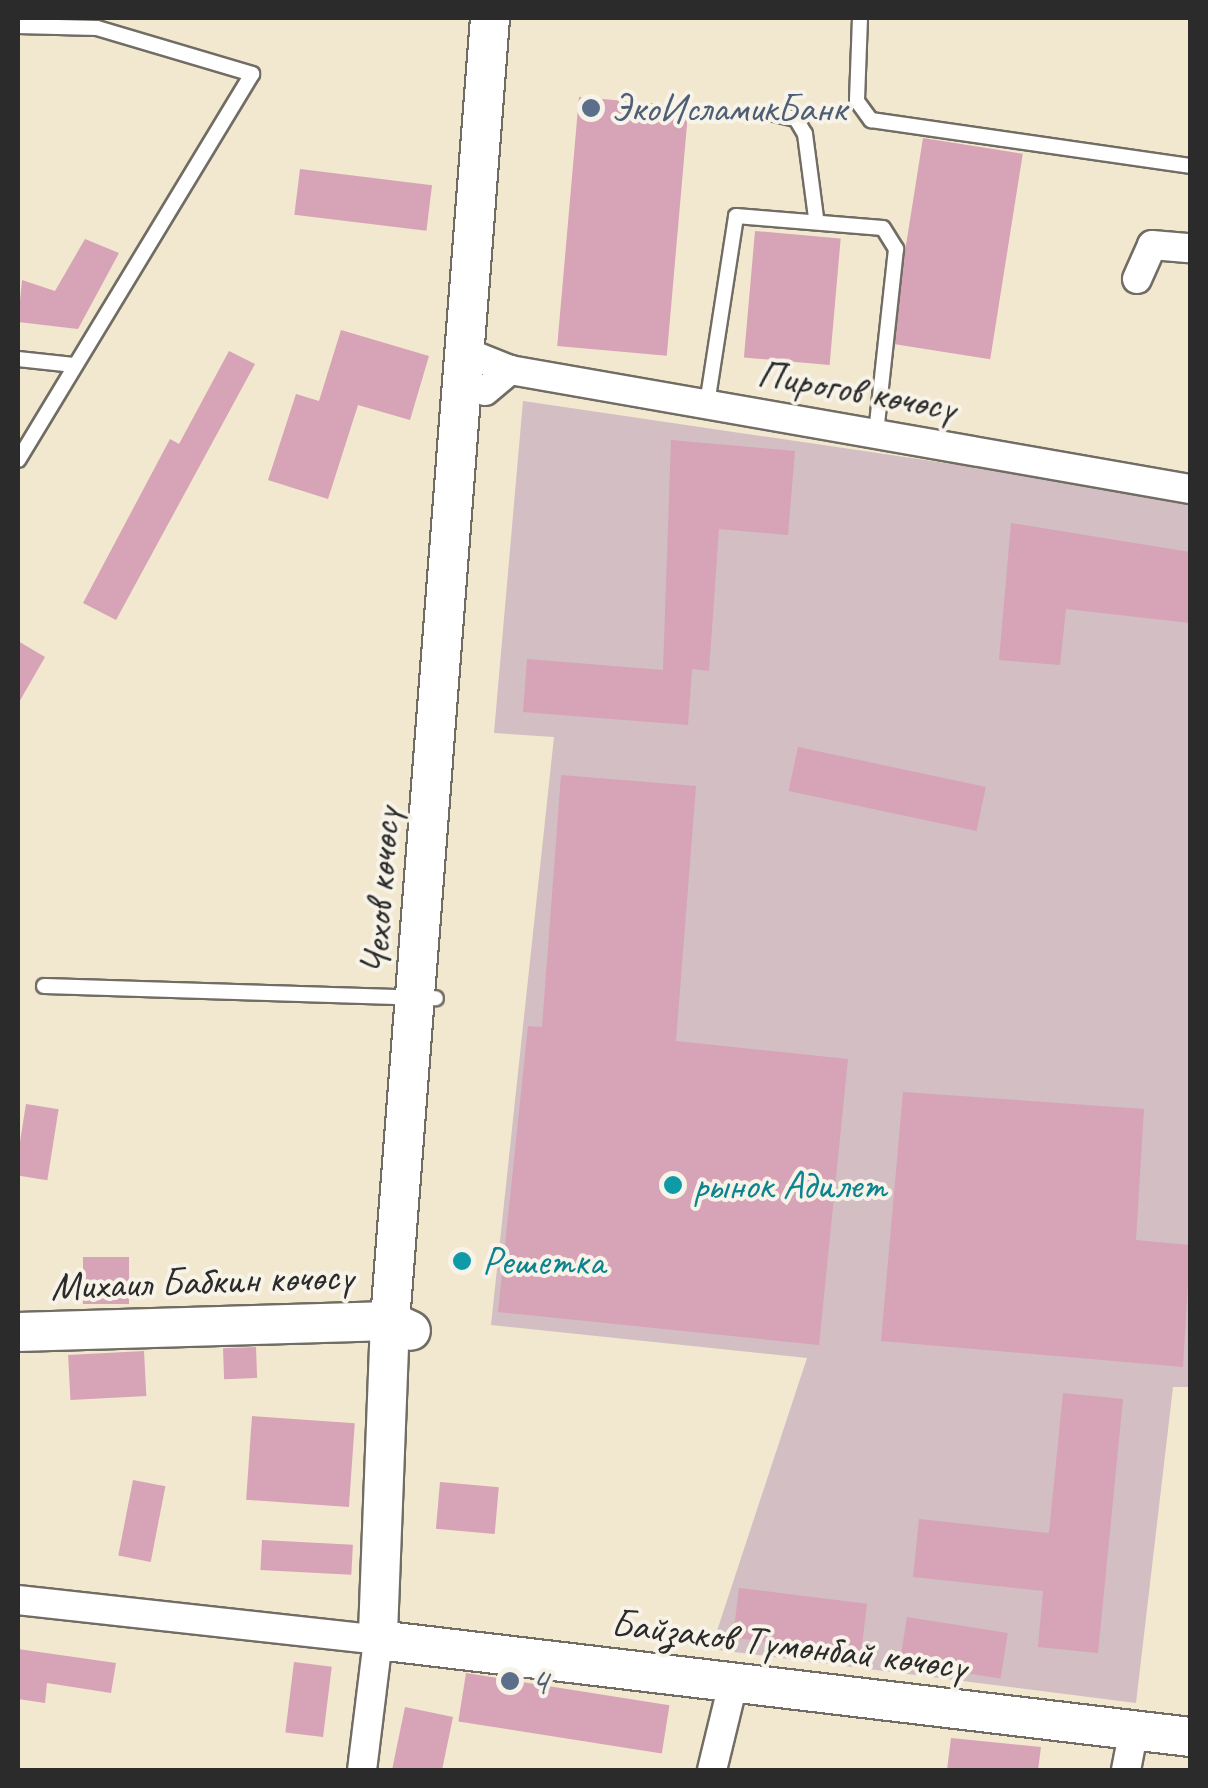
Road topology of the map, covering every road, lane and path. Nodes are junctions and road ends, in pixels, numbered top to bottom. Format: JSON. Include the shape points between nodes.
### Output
{"nodes":[{"id":1,"x":490,"y":18,"type":"edge"},
{"id":2,"x":513,"y":18,"type":"edge"},
{"id":3,"x":860,"y":18,"type":"edge"},
{"id":4,"x":18,"y":26,"type":"edge"},
{"id":5,"x":770,"y":114,"type":"dead end"},
{"id":6,"x":1190,"y":166,"type":"edge"},
{"id":7,"x":816,"y":217,"type":"junction"},
{"id":8,"x":1190,"y":248,"type":"edge"},
{"id":9,"x":1137,"y":278,"type":"dead end"},
{"id":10,"x":18,"y":359,"type":"edge"},
{"id":11,"x":481,"y":364,"type":"junction"},
{"id":12,"x":74,"y":365,"type":"junction"},
{"id":13,"x":708,"y":404,"type":"junction"},
{"id":14,"x":876,"y":433,"type":"junction"},
{"id":15,"x":18,"y":460,"type":"edge"},
{"id":16,"x":1190,"y":489,"type":"edge"},
{"id":17,"x":44,"y":986,"type":"dead end"},
{"id":18,"x":426,"y":998,"type":"junction"},
{"id":19,"x":401,"y":1326,"type":"junction"},
{"id":20,"x":18,"y":1332,"type":"edge"},
{"id":21,"x":18,"y":1600,"type":"edge"},
{"id":22,"x":390,"y":1641,"type":"junction"},
{"id":23,"x":734,"y":1684,"type":"junction"},
{"id":24,"x":1134,"y":1729,"type":"junction"},
{"id":25,"x":1190,"y":1736,"type":"edge"},
{"id":26,"x":362,"y":1770,"type":"edge"},
{"id":27,"x":712,"y":1770,"type":"edge"},
{"id":28,"x":1126,"y":1770,"type":"edge"}],
"edges":[{"from":1,"to":11,"type":"street","name":"Чехов көчөсү"},
{"from":2,"to":11,"type":"street","name":"Чехов көчөсү"},
{"from":3,"to":6,"type":"lane","via":[[857,101],[872,120]]},
{"from":4,"to":12,"type":"lane","via":[[97,28],[252,74]]},
{"from":5,"to":7,"type":"lane","via":[[796,119],[805,134]]},
{"from":7,"to":13,"type":"lane","via":[[746,212],[732,224]]},
{"from":7,"to":14,"type":"lane","via":[[883,228],[896,248]]},
{"from":8,"to":9,"type":"street","via":[[1152,245]]},
{"from":10,"to":12,"type":"lane"},
{"from":11,"to":13,"type":"street","name":"Пирогов көчөсү"},
{"from":11,"to":18,"type":"street","name":"Чехов көчөсү"},
{"from":12,"to":15,"type":"lane"},
{"from":13,"to":14,"type":"street","name":"Пирогов көчөсү"},
{"from":14,"to":16,"type":"street","name":"Пирогов көчөсү"},
{"from":17,"to":18,"type":"lane"},
{"from":18,"to":19,"type":"street","name":"Чехов көчөсү"},
{"from":19,"to":20,"type":"street","name":"Михаил Бабкин көчөсү"},
{"from":19,"to":22,"type":"street","name":"Чехов көчөсү"},
{"from":21,"to":22,"type":"street"},
{"from":22,"to":23,"type":"street","name":"Байзаков Түмөнбай көчөсү"},
{"from":22,"to":26,"type":"street","name":"Чехов көчөсү"},
{"from":23,"to":24,"type":"street","name":"Байзаков Түмөнбай көчөсү"},
{"from":23,"to":27,"type":"street"},
{"from":24,"to":25,"type":"street","name":"Байзаков Түмөнбай көчөсү"},
{"from":24,"to":28,"type":"street"}]}
